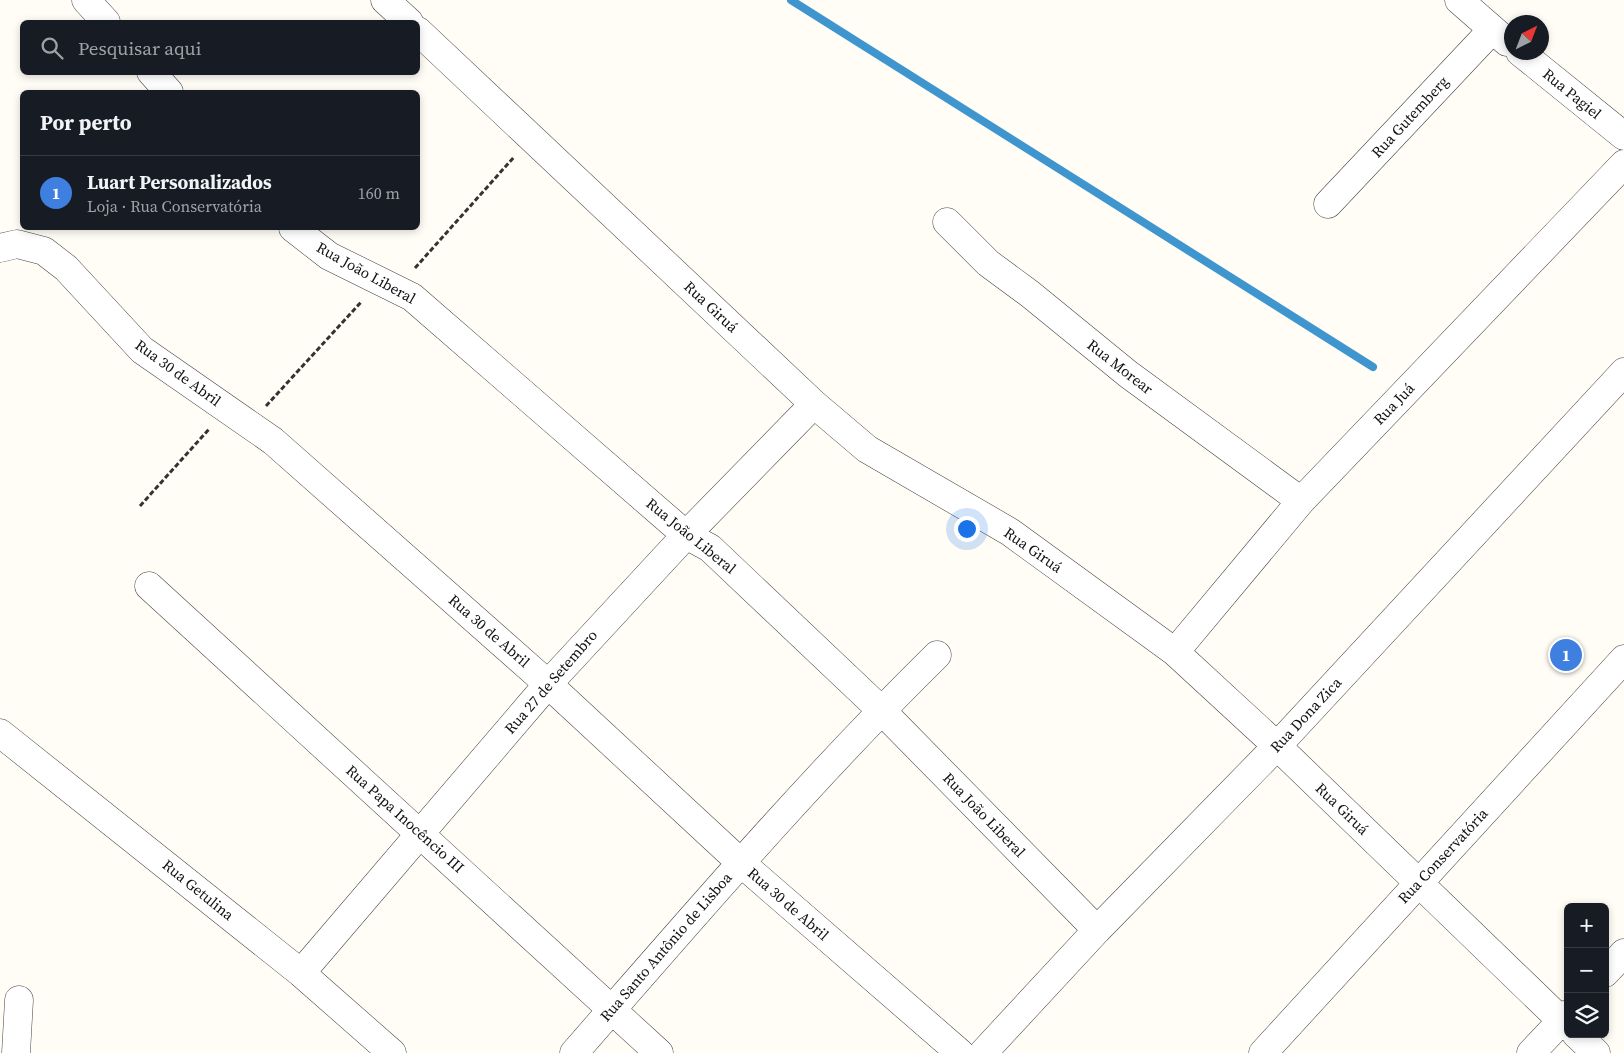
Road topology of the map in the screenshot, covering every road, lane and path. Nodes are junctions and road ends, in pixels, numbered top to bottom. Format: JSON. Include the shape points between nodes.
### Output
{"nodes":[{"id":1,"x":86,"y":0,"type":"edge"},
{"id":2,"x":385,"y":0,"type":"edge"},
{"id":3,"x":1459,"y":0,"type":"edge"},
{"id":4,"x":104,"y":20,"type":"edge"},
{"id":5,"x":407,"y":20,"type":"edge"},
{"id":6,"x":420,"y":33,"type":"edge"},
{"id":7,"x":1502,"y":38,"type":"edge"},
{"id":8,"x":1530,"y":60,"type":"edge"},
{"id":9,"x":154,"y":75,"type":"edge"},
{"id":10,"x":167,"y":90,"type":"edge"},
{"id":11,"x":1624,"y":136,"type":"edge"},
{"id":12,"x":531,"y":138,"type":"junction"},
{"id":13,"x":1624,"y":164,"type":"edge"},
{"id":14,"x":1328,"y":204,"type":"dead end"},
{"id":15,"x":948,"y":222,"type":"dead end"},
{"id":16,"x":296,"y":230,"type":"edge"},
{"id":17,"x":0,"y":248,"type":"edge"},
{"id":18,"x":388,"y":285,"type":"junction"},
{"id":19,"x":1624,"y":372,"type":"edge"},
{"id":20,"x":814,"y":404,"type":"junction"},
{"id":21,"x":227,"y":409,"type":"junction"},
{"id":22,"x":250,"y":424,"type":"junction"},
{"id":23,"x":1301,"y":501,"type":"junction"},
{"id":24,"x":140,"y":506,"type":"dead end"},
{"id":25,"x":686,"y":535,"type":"junction"},
{"id":26,"x":149,"y":586,"type":"dead end"},
{"id":27,"x":1175,"y":652,"type":"junction"},
{"id":28,"x":937,"y":655,"type":"dead end"},
{"id":29,"x":1624,"y":659,"type":"edge"},
{"id":30,"x":548,"y":684,"type":"junction"},
{"id":31,"x":881,"y":710,"type":"junction"},
{"id":32,"x":0,"y":733,"type":"edge"},
{"id":33,"x":1277,"y":746,"type":"junction"},
{"id":34,"x":422,"y":834,"type":"junction"},
{"id":35,"x":740,"y":862,"type":"junction"},
{"id":36,"x":1418,"y":883,"type":"junction"},
{"id":37,"x":1097,"y":930,"type":"junction"},
{"id":38,"x":1624,"y":953,"type":"edge"},
{"id":39,"x":1609,"y":969,"type":"edge"},
{"id":40,"x":302,"y":973,"type":"junction"},
{"id":41,"x":19,"y":1000,"type":"dead end"},
{"id":42,"x":612,"y":1010,"type":"junction"},
{"id":43,"x":1564,"y":1020,"type":"edge"},
{"id":44,"x":1564,"y":1027,"type":"edge"},
{"id":45,"x":1582,"y":1038,"type":"edge"},
{"id":46,"x":16,"y":1053,"type":"edge"},
{"id":47,"x":392,"y":1053,"type":"edge"},
{"id":48,"x":574,"y":1053,"type":"edge"},
{"id":49,"x":659,"y":1053,"type":"edge"},
{"id":50,"x":960,"y":1053,"type":"edge"},
{"id":51,"x":983,"y":1053,"type":"edge"},
{"id":52,"x":1263,"y":1053,"type":"edge"},
{"id":53,"x":1531,"y":1053,"type":"edge"},
{"id":54,"x":1596,"y":1053,"type":"edge"}],
"edges":[{"from":1,"to":4,"type":"street"},
{"from":2,"to":5,"type":"street"},
{"from":3,"to":7,"type":"street"},
{"from":6,"to":12,"type":"street","name":"Rua Giruá"},
{"from":7,"to":14,"type":"street","name":"Rua Gutemberg"},
{"from":8,"to":11,"type":"street","name":"Rua Pagiel"},
{"from":9,"to":10,"type":"street"},
{"from":12,"to":18,"type":"path"},
{"from":12,"to":20,"type":"street","name":"Rua Giruá"},
{"from":13,"to":23,"type":"street","name":"Rua Juá"},
{"from":15,"to":23,"type":"street","name":"Rua Morear","via":[[988,262],[1128,374]]},
{"from":16,"to":18,"type":"street","name":"Rua João Liberal","via":[[329,256]]},
{"from":17,"to":21,"type":"street","name":"Rua 30 de Abril","via":[[17,244],[44,251],[66,268],[142,350]]},
{"from":18,"to":22,"type":"path"},
{"from":18,"to":25,"type":"street","name":"Rua João Liberal","via":[[412,297]]},
{"from":19,"to":33,"type":"street","name":"Rua Dona Zica"},
{"from":20,"to":25,"type":"street","name":"Rua 27 de Setembro"},
{"from":20,"to":27,"type":"street","name":"Rua Giruá","via":[[867,449],[1010,532]]},
{"from":21,"to":22,"type":"street","name":"Rua 30 de Abril"},
{"from":21,"to":24,"type":"path"},
{"from":22,"to":30,"type":"street","name":"Rua 30 de Abril","via":[[274,441]]},
{"from":23,"to":27,"type":"street","name":"Rua Juá"},
{"from":25,"to":30,"type":"street","name":"Rua 27 de Setembro"},
{"from":25,"to":31,"type":"street","name":"Rua João Liberal","via":[[710,548]]},
{"from":26,"to":34,"type":"street","name":"Rua Papa Inocêncio III"},
{"from":27,"to":33,"type":"street","name":"Rua Giruá"},
{"from":28,"to":31,"type":"street","name":"Rua Santo Antônio de Lisboa"},
{"from":29,"to":36,"type":"street","name":"Rua Conservatória"},
{"from":30,"to":34,"type":"street","name":"Rua 27 de Setembro"},
{"from":30,"to":35,"type":"street","name":"Rua 30 de Abril"},
{"from":31,"to":35,"type":"street","name":"Rua Santo Antônio de Lisboa"},
{"from":31,"to":37,"type":"street","name":"Rua João Liberal"},
{"from":32,"to":40,"type":"street","name":"Rua Getulina"},
{"from":33,"to":36,"type":"street","name":"Rua Giruá"},
{"from":33,"to":37,"type":"street","name":"Rua Dona Zica"},
{"from":34,"to":40,"type":"street","name":"Rua 27 de Setembro"},
{"from":34,"to":42,"type":"street","name":"Rua Papa Inocêncio III"},
{"from":35,"to":42,"type":"street","name":"Rua Santo Antônio de Lisboa"},
{"from":35,"to":50,"type":"street","name":"Rua 30 de Abril"},
{"from":36,"to":43,"type":"street","name":"Rua Giruá"},
{"from":36,"to":52,"type":"street","name":"Rua Conservatória"},
{"from":37,"to":51,"type":"street","name":"Rua Dona Zica"},
{"from":38,"to":39,"type":"street"},
{"from":40,"to":47,"type":"street","name":"Rua Getulina"},
{"from":41,"to":46,"type":"street"},
{"from":42,"to":48,"type":"street","name":"Rua Santo Antônio de Lisboa"},
{"from":42,"to":49,"type":"street","name":"Rua Papa Inocêncio III"},
{"from":44,"to":53,"type":"street"},
{"from":45,"to":54,"type":"street","name":"Rua Giruá"}]}
